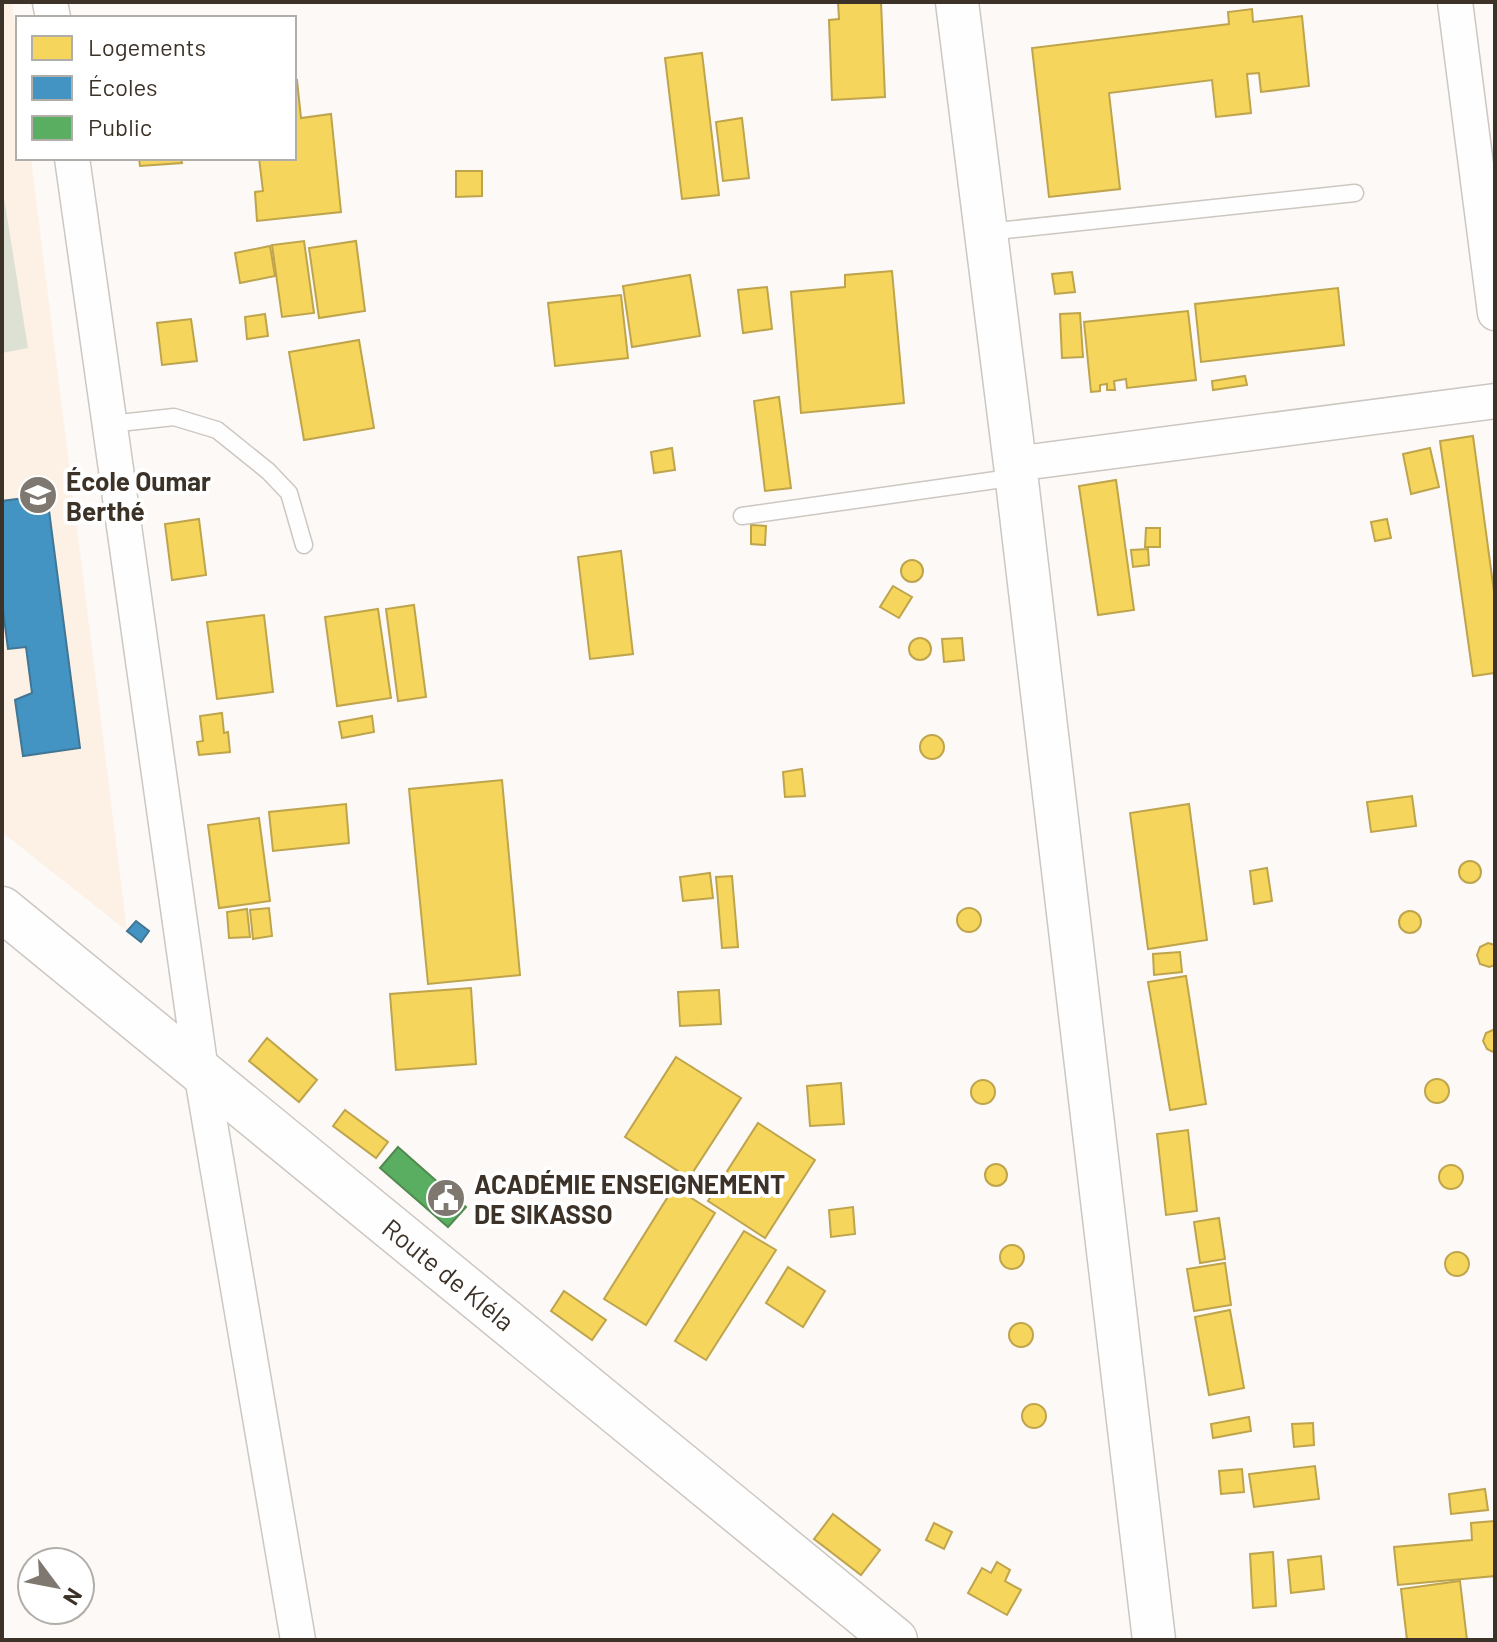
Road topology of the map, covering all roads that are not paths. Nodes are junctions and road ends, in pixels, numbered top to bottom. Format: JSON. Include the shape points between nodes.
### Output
{"nodes":[{"id":1,"x":957,"y":2,"type":"edge"},
{"id":2,"x":1455,"y":2,"type":"edge"},
{"id":3,"x":72,"y":160,"type":"edge"},
{"id":4,"x":1355,"y":193,"type":"dead end"},
{"id":5,"x":986,"y":233,"type":"junction"},
{"id":6,"x":1495,"y":313,"type":"edge"},
{"id":7,"x":1495,"y":401,"type":"edge"},
{"id":8,"x":110,"y":424,"type":"junction"},
{"id":9,"x":1016,"y":471,"type":"junction"},
{"id":10,"x":742,"y":516,"type":"dead end"},
{"id":11,"x":304,"y":545,"type":"dead end"},
{"id":12,"x":2,"y":909,"type":"edge"},
{"id":13,"x":201,"y":1071,"type":"junction"},
{"id":14,"x":298,"y":1640,"type":"edge"},
{"id":15,"x":895,"y":1640,"type":"edge"},
{"id":16,"x":1154,"y":1640,"type":"edge"}],
"edges":[{"from":1,"to":5,"type":"street"},
{"from":2,"to":6,"type":"street"},
{"from":3,"to":8,"type":"street"},
{"from":4,"to":5,"type":"lane"},
{"from":5,"to":9,"type":"street"},
{"from":7,"to":9,"type":"street"},
{"from":8,"to":11,"type":"lane","via":[[174,417],[217,430],[289,493]]},
{"from":8,"to":13,"type":"street"},
{"from":9,"to":10,"type":"lane"},
{"from":9,"to":16,"type":"street"},
{"from":12,"to":13,"type":"main road","name":"Route de Kléla"},
{"from":13,"to":14,"type":"street"},
{"from":13,"to":15,"type":"main road","name":"Route de Kléla"}]}
